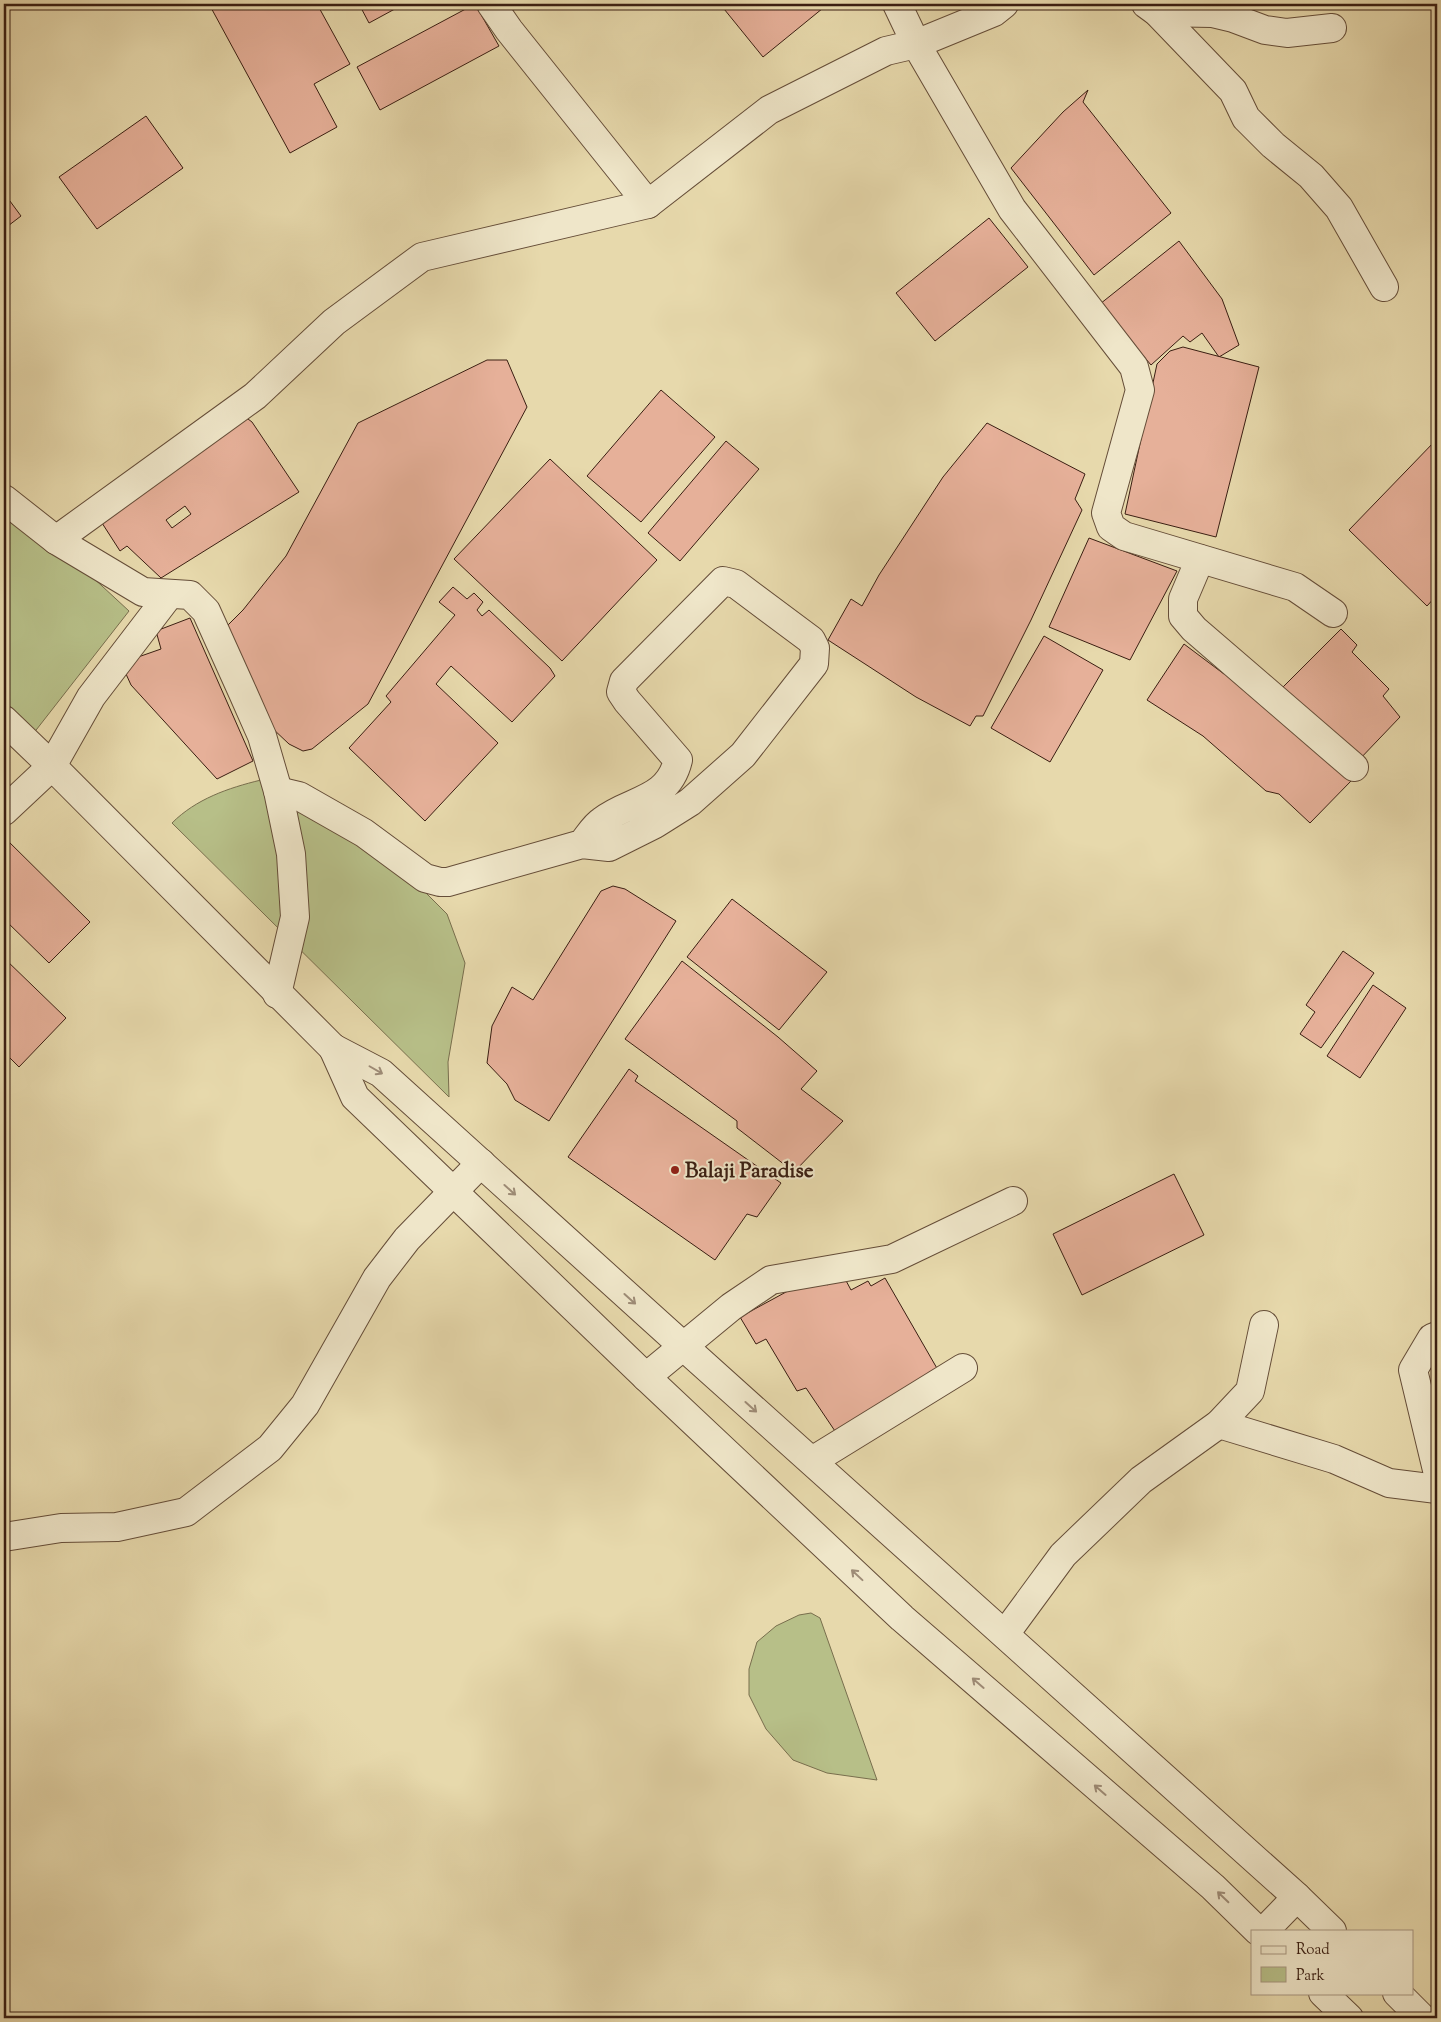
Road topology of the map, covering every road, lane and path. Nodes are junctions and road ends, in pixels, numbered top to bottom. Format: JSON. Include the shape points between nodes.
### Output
{"nodes":[{"id":1,"x":491,"y":4,"type":"edge"},
{"id":2,"x":897,"y":4,"type":"edge"},
{"id":3,"x":995,"y":6,"type":"edge"},
{"id":4,"x":1152,"y":8,"type":"edge"},
{"id":5,"x":1332,"y":28,"type":"dead end"},
{"id":6,"x":916,"y":44,"type":"junction"},
{"id":7,"x":648,"y":204,"type":"junction"},
{"id":8,"x":1384,"y":288,"type":"dead end"},
{"id":9,"x":4,"y":499,"type":"edge"},
{"id":10,"x":56,"y":540,"type":"junction"},
{"id":11,"x":1200,"y":559,"type":"junction"},
{"id":12,"x":170,"y":595,"type":"junction"},
{"id":13,"x":1333,"y":613,"type":"dead end"},
{"id":14,"x":4,"y":720,"type":"edge"},
{"id":15,"x":52,"y":766,"type":"junction"},
{"id":16,"x":1354,"y":768,"type":"dead end"},
{"id":17,"x":278,"y":791,"type":"junction"},
{"id":18,"x":4,"y":811,"type":"edge"},
{"id":19,"x":582,"y":844,"type":"junction"},
{"id":20,"x":278,"y":994,"type":"junction"},
{"id":21,"x":332,"y":1048,"type":"junction"},
{"id":22,"x":481,"y":1163,"type":"junction"},
{"id":23,"x":454,"y":1192,"type":"junction"},
{"id":24,"x":1013,"y":1201,"type":"dead end"},
{"id":25,"x":1264,"y":1325,"type":"dead end"},
{"id":26,"x":1437,"y":1336,"type":"edge"},
{"id":27,"x":683,"y":1346,"type":"junction"},
{"id":28,"x":963,"y":1368,"type":"dead end"},
{"id":29,"x":646,"y":1377,"type":"junction"},
{"id":30,"x":1219,"y":1424,"type":"junction"},
{"id":31,"x":812,"y":1461,"type":"junction"},
{"id":32,"x":1437,"y":1470,"type":"edge"},
{"id":33,"x":1437,"y":1490,"type":"edge"},
{"id":34,"x":4,"y":1537,"type":"edge"},
{"id":35,"x":1005,"y":1634,"type":"junction"},
{"id":36,"x":1297,"y":1897,"type":"junction"},
{"id":37,"x":1257,"y":1930,"type":"edge"},
{"id":38,"x":1265,"y":1930,"type":"edge"},
{"id":39,"x":1331,"y":1930,"type":"edge"},
{"id":40,"x":1324,"y":1994,"type":"edge"},
{"id":41,"x":1397,"y":1994,"type":"edge"},
{"id":42,"x":1349,"y":2018,"type":"edge"},
{"id":43,"x":1422,"y":2018,"type":"edge"}],
"edges":[{"from":1,"to":7,"type":"street"},
{"from":2,"to":6,"type":"street"},
{"from":3,"to":6,"type":"street"},
{"from":4,"to":5,"type":"street","via":[[1212,13],[1265,30],[1287,33]]},
{"from":4,"to":8,"type":"street","via":[[1233,91],[1246,118],[1311,176],[1339,208]]},
{"from":6,"to":7,"type":"street","via":[[886,51],[768,110]]},
{"from":6,"to":11,"type":"street","via":[[1012,209],[1134,367],[1140,390],[1106,513],[1111,527],[1124,536]]},
{"from":7,"to":10,"type":"street","via":[[422,257],[334,322],[255,396]]},
{"from":9,"to":10,"type":"street"},
{"from":10,"to":12,"type":"street","via":[[142,592]]},
{"from":11,"to":13,"type":"street","via":[[1295,587]]},
{"from":11,"to":16,"type":"street","via":[[1183,599],[1183,616]]},
{"from":12,"to":15,"type":"street","via":[[91,697]]},
{"from":12,"to":17,"type":"street","via":[[190,595],[206,612],[262,736]]},
{"from":14,"to":15,"type":"street"},
{"from":15,"to":18,"type":"street"},
{"from":15,"to":20,"type":"street"},
{"from":17,"to":19,"type":"street","via":[[299,796],[364,833],[425,878],[440,882]]},
{"from":17,"to":20,"type":"street","via":[[291,854],[295,917]]},
{"from":19,"to":19,"type":"street","via":[[609,847],[647,828],[690,802],[743,755],[814,664],[815,648],[811,640],[736,584],[723,581],[624,682],[622,692],[627,701],[678,760],[676,770],[653,795],[602,821]]},
{"from":20,"to":21,"type":"street"},
{"from":21,"to":22,"type":"street","one_way":true,"via":[[381,1073]]},
{"from":21,"to":23,"type":"street","via":[[355,1097]]},
{"from":22,"to":23,"type":"street"},
{"from":22,"to":27,"type":"street","one_way":true},
{"from":23,"to":29,"type":"street"},
{"from":23,"to":34,"type":"street","via":[[407,1239],[377,1278],[305,1405],[270,1448],[186,1512],[117,1527],[61,1528]]},
{"from":24,"to":27,"type":"street","via":[[892,1259],[771,1280]]},
{"from":25,"to":30,"type":"street","via":[[1250,1391]]},
{"from":26,"to":32,"type":"street","via":[[1432,1338],[1413,1370]]},
{"from":27,"to":29,"type":"street"},
{"from":27,"to":31,"type":"street","one_way":true},
{"from":28,"to":31,"type":"street"},
{"from":37,"to":29,"type":"street","one_way":true,"via":[[1213,1887],[902,1618]]},
{"from":30,"to":33,"type":"street","via":[[1334,1459],[1389,1483]]},
{"from":30,"to":35,"type":"street","via":[[1142,1480],[1063,1555]]},
{"from":31,"to":35,"type":"street"},
{"from":35,"to":36,"type":"street"},
{"from":36,"to":38,"type":"street"},
{"from":36,"to":39,"type":"street"},
{"from":40,"to":42,"type":"street"},
{"from":41,"to":43,"type":"street"}]}
